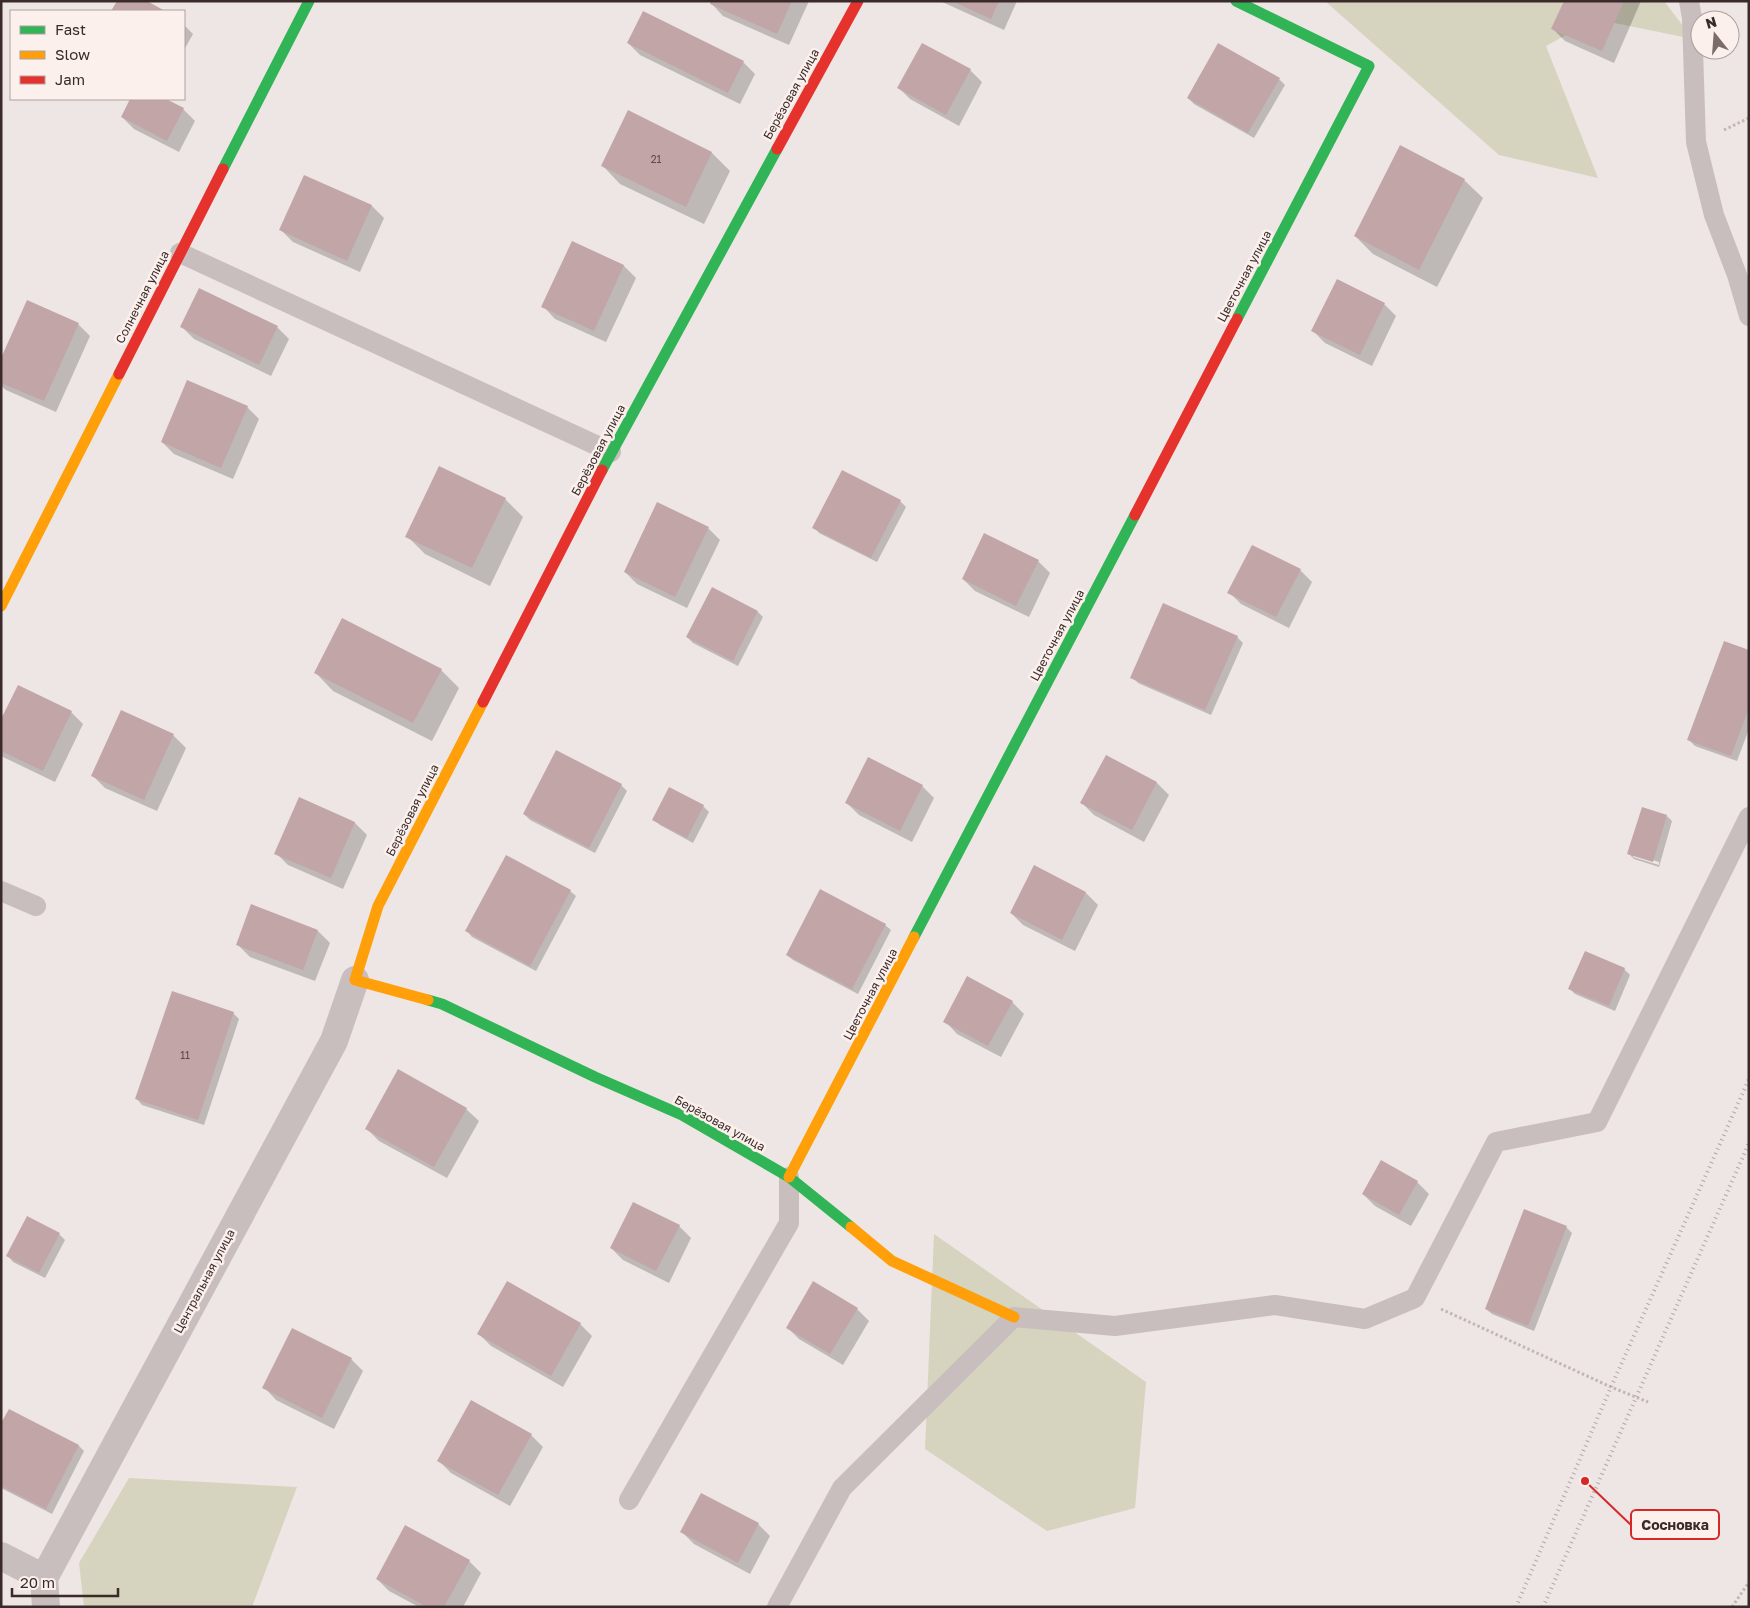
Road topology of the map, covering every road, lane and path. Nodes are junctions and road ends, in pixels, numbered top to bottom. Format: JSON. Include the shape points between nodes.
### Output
{"nodes":[{"id":1,"x":309,"y":1,"type":"edge"},
{"id":2,"x":858,"y":1,"type":"edge"},
{"id":3,"x":1236,"y":1,"type":"edge"},
{"id":4,"x":1688,"y":1,"type":"edge"},
{"id":5,"x":180,"y":253,"type":"junction"},
{"id":6,"x":1749,"y":316,"type":"edge"},
{"id":7,"x":611,"y":452,"type":"junction"},
{"id":8,"x":1,"y":606,"type":"edge"},
{"id":9,"x":1749,"y":817,"type":"edge"},
{"id":10,"x":1,"y":891,"type":"edge"},
{"id":11,"x":36,"y":906,"type":"dead end"},
{"id":12,"x":355,"y":980,"type":"junction"},
{"id":13,"x":790,"y":1177,"type":"junction"},
{"id":14,"x":1415,"y":1298,"type":"junction"},
{"id":15,"x":1014,"y":1317,"type":"junction"},
{"id":16,"x":1648,"y":1402,"type":"dead end"},
{"id":17,"x":629,"y":1500,"type":"dead end"},
{"id":18,"x":1,"y":1556,"type":"edge"},
{"id":19,"x":44,"y":1578,"type":"junction"},
{"id":20,"x":1749,"y":1582,"type":"edge"},
{"id":21,"x":46,"y":1607,"type":"edge"},
{"id":22,"x":777,"y":1607,"type":"edge"},
{"id":23,"x":1732,"y":1607,"type":"edge"}],
"edges":[{"from":1,"to":5,"type":"street","name":"Солнечная улица"},
{"from":2,"to":7,"type":"street","name":"Берёзовая улица"},
{"from":3,"to":13,"type":"street","name":"Цветочная улица","via":[[1369,66]]},
{"from":4,"to":6,"type":"lane","via":[[1692,18],[1696,142],[1714,215]]},
{"from":5,"to":7,"type":"lane"},
{"from":5,"to":8,"type":"street","name":"Солнечная улица"},
{"from":7,"to":12,"type":"street","name":"Берёзовая улица","via":[[378,906]]},
{"from":9,"to":14,"type":"lane","via":[[1597,1122],[1496,1142]]},
{"from":10,"to":11,"type":"lane"},
{"from":12,"to":13,"type":"street","name":"Берёзовая улица","via":[[442,1004],[682,1115]]},
{"from":12,"to":19,"type":"street","name":"Центральная улица","via":[[334,1041]]},
{"from":13,"to":15,"type":"street","name":"Берёзовая улица","via":[[892,1261]]},
{"from":13,"to":17,"type":"lane","via":[[789,1223]]},
{"from":14,"to":15,"type":"lane","via":[[1365,1319],[1274,1305],[1115,1326]]},
{"from":14,"to":16,"type":"path"},
{"from":15,"to":22,"type":"lane","via":[[842,1488]]},
{"from":18,"to":19,"type":"street"},
{"from":19,"to":21,"type":"street"},
{"from":20,"to":23,"type":"path"}]}
